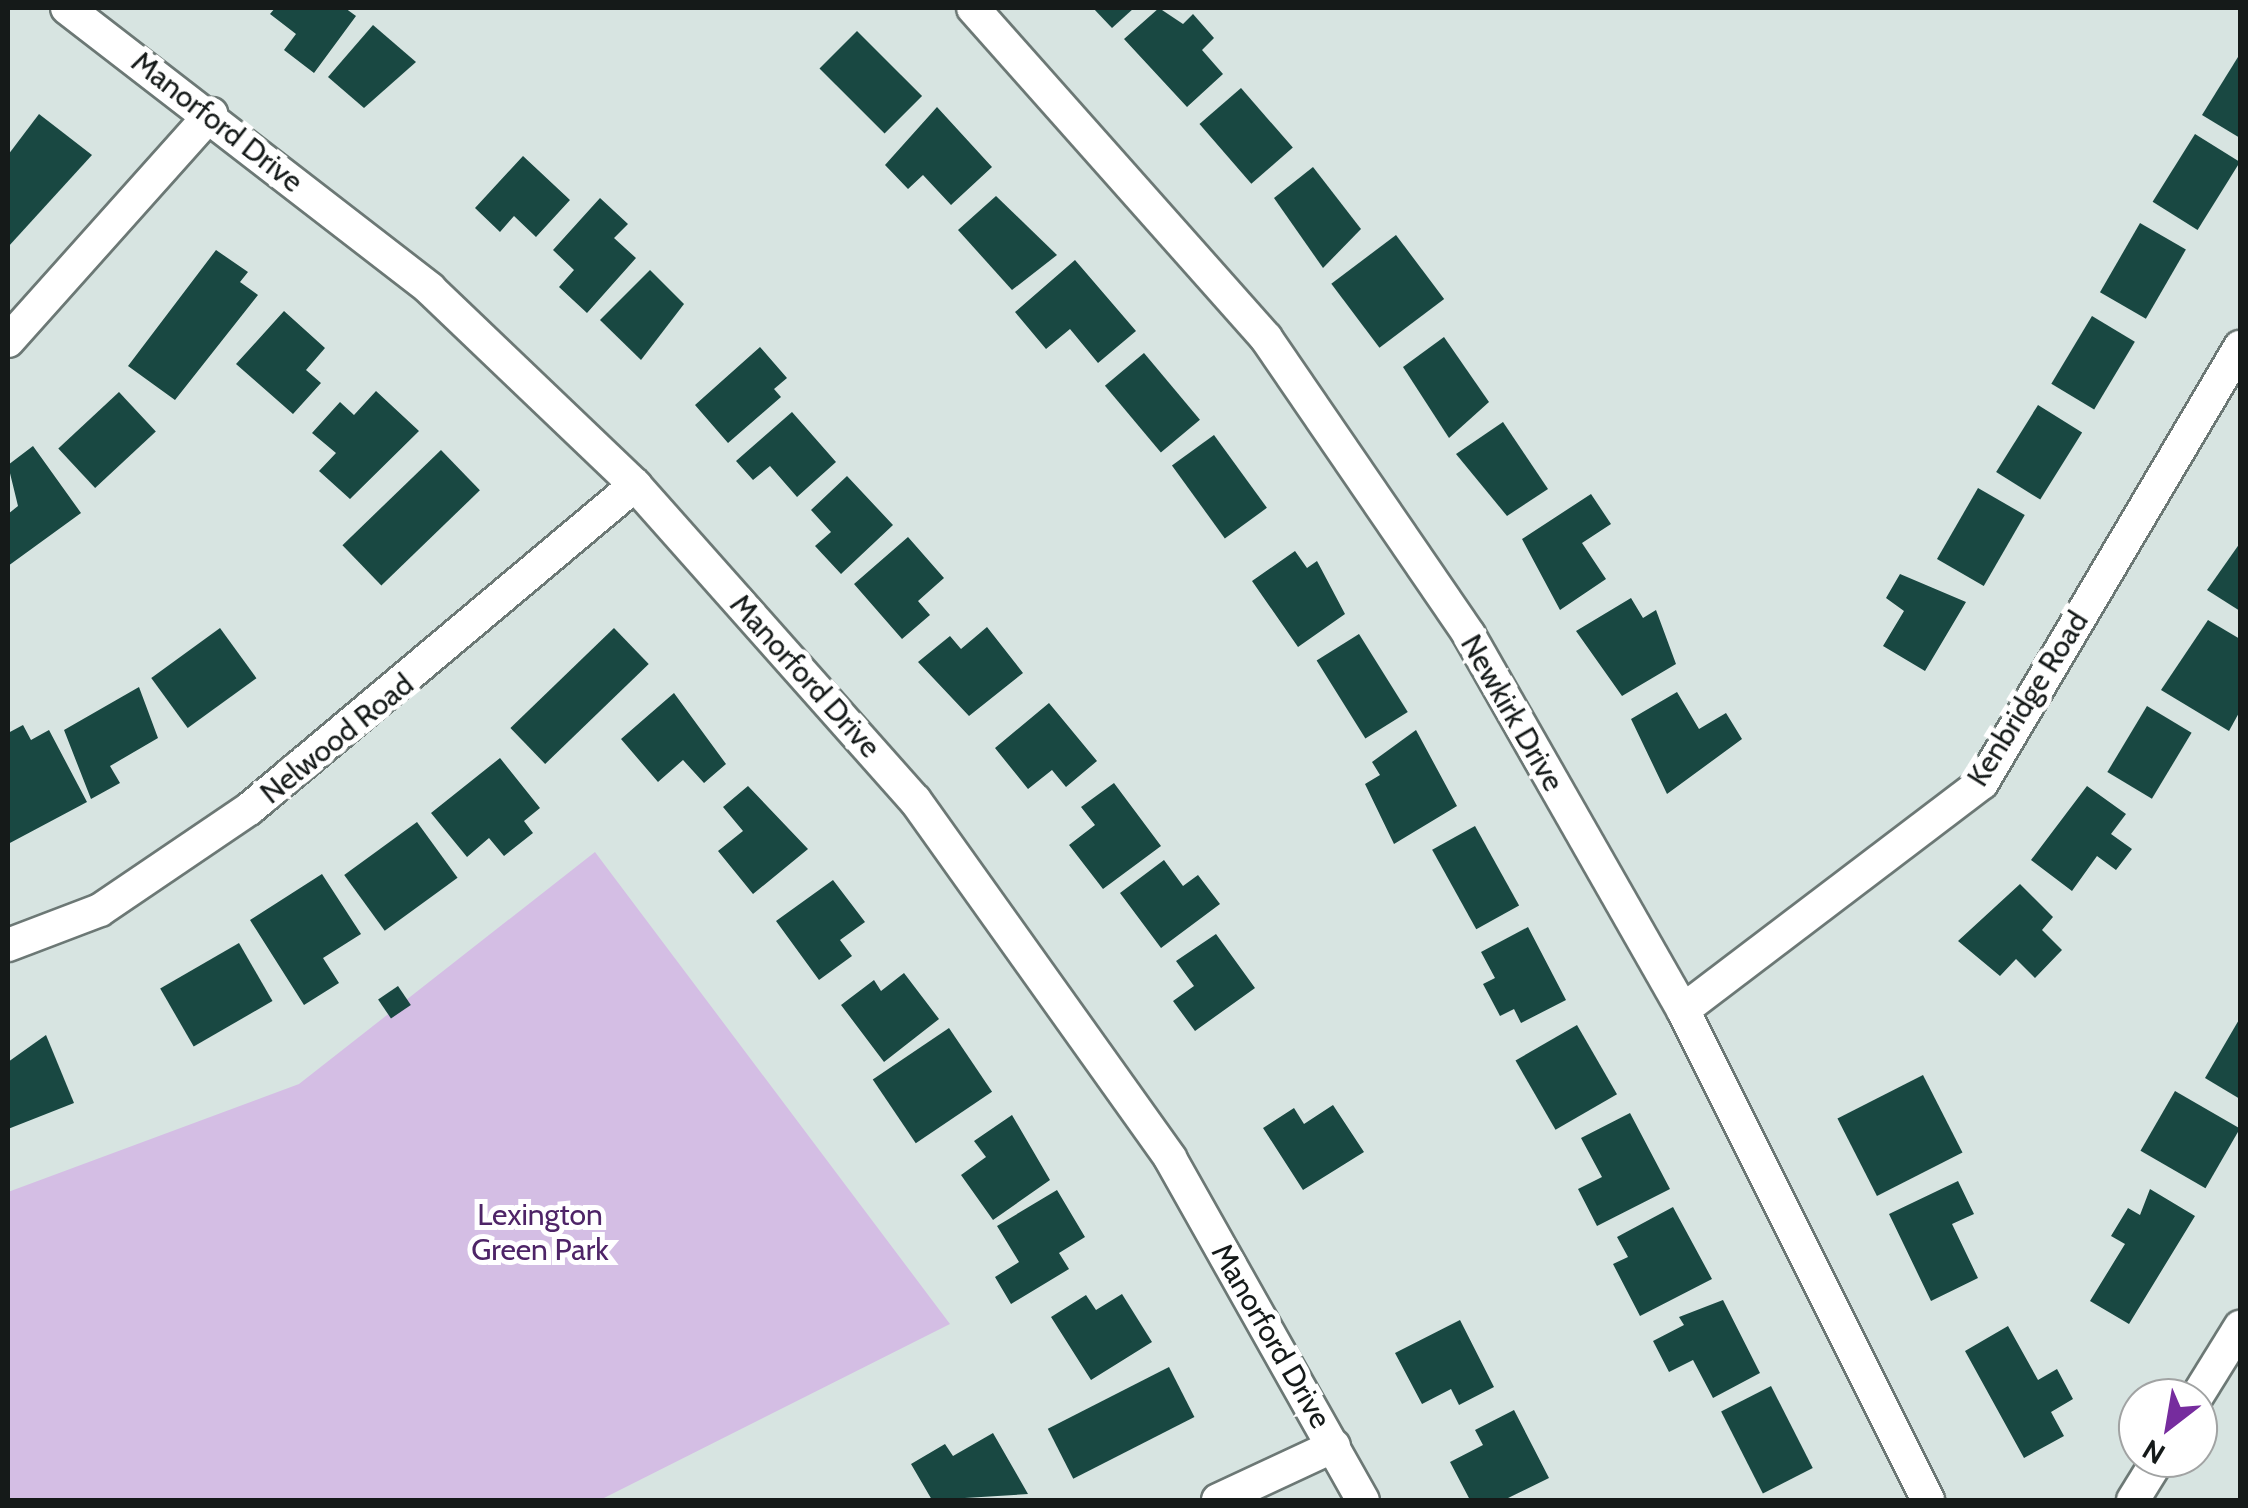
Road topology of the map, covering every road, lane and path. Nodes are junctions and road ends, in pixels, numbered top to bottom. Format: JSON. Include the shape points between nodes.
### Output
{"nodes":[{"id":1,"x":67,"y":8,"type":"edge"},
{"id":2,"x":973,"y":8,"type":"edge"},
{"id":3,"x":212,"y":114,"type":"junction"},
{"id":4,"x":8,"y":341,"type":"edge"},
{"id":5,"x":2240,"y":347,"type":"edge"},
{"id":6,"x":634,"y":485,"type":"junction"},
{"id":7,"x":8,"y":945,"type":"edge"},
{"id":8,"x":1682,"y":1010,"type":"junction"},
{"id":9,"x":2240,"y":1327,"type":"edge"},
{"id":10,"x":2208,"y":1378,"type":"edge"},
{"id":11,"x":1334,"y":1446,"type":"junction"},
{"id":12,"x":2147,"y":1478,"type":"edge"},
{"id":13,"x":1218,"y":1500,"type":"edge"},
{"id":14,"x":1364,"y":1500,"type":"edge"},
{"id":15,"x":1928,"y":1500,"type":"edge"},
{"id":16,"x":2133,"y":1500,"type":"edge"}],
"edges":[{"from":1,"to":3,"type":"street","name":"Manorford Drive"},
{"from":2,"to":8,"type":"street","name":"Newkirk Drive","via":[[1266,338],[1469,636]]},
{"from":3,"to":4,"type":"street"},
{"from":3,"to":6,"type":"street","name":"Manorford Drive","via":[[430,289]]},
{"from":5,"to":8,"type":"street","name":"Kenbridge Road","via":[[1982,783]]},
{"from":6,"to":7,"type":"street","name":"Nelwood Road","via":[[249,809],[100,910]]},
{"from":6,"to":11,"type":"street","name":"Manorford Drive","via":[[915,800],[1170,1158]]},
{"from":8,"to":15,"type":"street","name":"Newkirk Drive"},
{"from":9,"to":10,"type":"street"},
{"from":11,"to":13,"type":"street"},
{"from":11,"to":14,"type":"street","name":"Manorford Drive"},
{"from":12,"to":16,"type":"street"}]}
